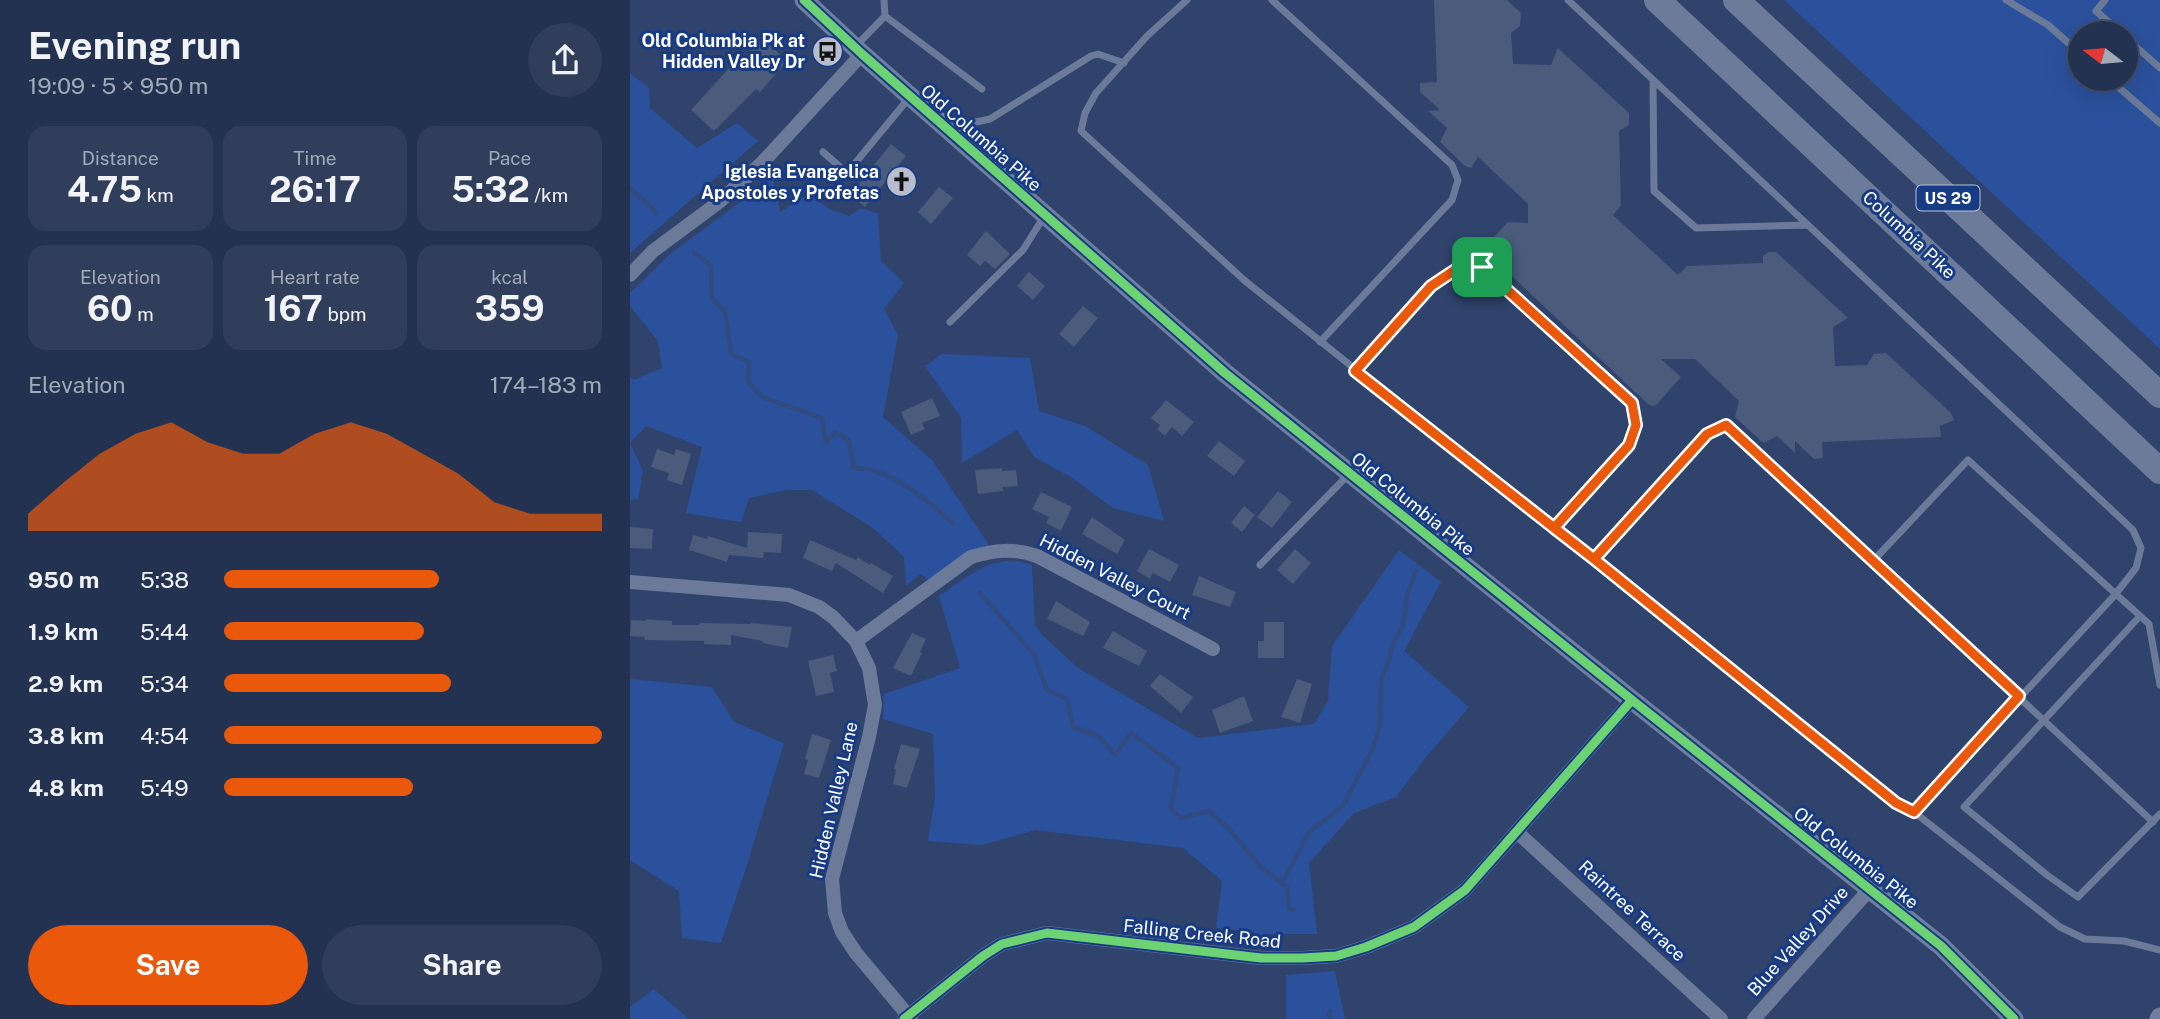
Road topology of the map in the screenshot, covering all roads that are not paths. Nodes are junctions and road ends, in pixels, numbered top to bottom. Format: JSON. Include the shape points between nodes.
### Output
{"nodes":[{"id":1,"x":804,"y":0,"type":"edge"},
{"id":2,"x":884,"y":0,"type":"edge"},
{"id":3,"x":1187,"y":0,"type":"edge"},
{"id":4,"x":1272,"y":0,"type":"edge"},
{"id":5,"x":1568,"y":0,"type":"edge"},
{"id":6,"x":1657,"y":0,"type":"edge"},
{"id":7,"x":1736,"y":0,"type":"edge"},
{"id":8,"x":2006,"y":0,"type":"edge"},
{"id":9,"x":2105,"y":0,"type":"edge"},
{"id":10,"x":885,"y":16,"type":"junction"},
{"id":11,"x":2108,"y":21,"type":"edge"},
{"id":12,"x":2068,"y":42,"type":"edge"},
{"id":13,"x":2138,"y":49,"type":"edge"},
{"id":14,"x":858,"y":51,"type":"junction"},
{"id":15,"x":1124,"y":63,"type":"junction"},
{"id":16,"x":2160,"y":68,"type":"edge"},
{"id":17,"x":1653,"y":80,"type":"junction"},
{"id":18,"x":982,"y":89,"type":"dead end"},
{"id":19,"x":2123,"y":91,"type":"edge"},
{"id":20,"x":910,"y":96,"type":"junction"},
{"id":21,"x":936,"y":119,"type":"junction"},
{"id":22,"x":2160,"y":123,"type":"edge"},
{"id":23,"x":823,"y":152,"type":"dead end"},
{"id":24,"x":1045,"y":215,"type":"junction"},
{"id":25,"x":1808,"y":225,"type":"junction"},
{"id":26,"x":630,"y":275,"type":"edge"},
{"id":27,"x":950,"y":321,"type":"dead end"},
{"id":28,"x":1320,"y":342,"type":"junction"},
{"id":29,"x":1355,"y":371,"type":"junction"},
{"id":30,"x":2160,"y":395,"type":"edge"},
{"id":31,"x":2160,"y":471,"type":"edge"},
{"id":32,"x":1350,"y":473,"type":"junction"},
{"id":33,"x":1554,"y":528,"type":"junction"},
{"id":34,"x":1594,"y":559,"type":"junction"},
{"id":35,"x":1873,"y":561,"type":"junction"},
{"id":36,"x":1260,"y":565,"type":"dead end"},
{"id":37,"x":630,"y":582,"type":"edge"},
{"id":38,"x":2116,"y":593,"type":"junction"},
{"id":39,"x":2140,"y":616,"type":"junction"},
{"id":40,"x":856,"y":641,"type":"junction"},
{"id":41,"x":1213,"y":649,"type":"dead end"},
{"id":42,"x":2160,"y":685,"type":"edge"},
{"id":43,"x":2019,"y":696,"type":"junction"},
{"id":44,"x":1632,"y":700,"type":"junction"},
{"id":45,"x":2043,"y":719,"type":"junction"},
{"id":46,"x":1914,"y":812,"type":"junction"},
{"id":47,"x":2160,"y":814,"type":"edge"},
{"id":48,"x":2153,"y":821,"type":"junction"},
{"id":49,"x":1517,"y":832,"type":"junction"},
{"id":50,"x":1870,"y":889,"type":"junction"},
{"id":51,"x":2160,"y":950,"type":"edge"},
{"id":52,"x":908,"y":1018,"type":"edge"},
{"id":53,"x":1721,"y":1019,"type":"edge"},
{"id":54,"x":1754,"y":1019,"type":"edge"},
{"id":55,"x":2014,"y":1019,"type":"edge"}],
"edges":[{"from":1,"to":14,"type":"main road","name":"Old Columbia Pike"},
{"from":2,"to":10,"type":"lane"},
{"from":3,"to":15,"type":"lane"},
{"from":4,"to":28,"type":"lane","via":[[1452,165],[1458,180],[1452,200]]},
{"from":5,"to":17,"type":"lane"},
{"from":6,"to":31,"type":"highway","name":"Columbia Pike","number":"US 29"},
{"from":7,"to":30,"type":"highway","number":"US 29"},
{"from":8,"to":12,"type":"lane","via":[[2048,24]]},
{"from":9,"to":11,"type":"lane","via":[[2096,10]]},
{"from":10,"to":14,"type":"lane"},
{"from":10,"to":18,"type":"lane"},
{"from":13,"to":16,"type":"lane"},
{"from":14,"to":20,"type":"main road","name":"Old Columbia Pike"},
{"from":14,"to":26,"type":"street","via":[[762,163]]},
{"from":15,"to":21,"type":"lane","via":[[1091,56],[990,119]]},
{"from":15,"to":28,"type":"lane","via":[[1096,93],[1081,131],[1177,221]]},
{"from":17,"to":25,"type":"lane"},
{"from":17,"to":25,"type":"lane","via":[[1654,191],[1696,228]]},
{"from":19,"to":22,"type":"lane"},
{"from":20,"to":21,"type":"main road","name":"Old Columbia Pike"},
{"from":20,"to":23,"type":"lane","via":[[847,173]]},
{"from":21,"to":24,"type":"main road","name":"Old Columbia Pike"},
{"from":24,"to":27,"type":"lane","via":[[1023,250]]},
{"from":24,"to":32,"type":"main road","name":"Old Columbia Pike","via":[[1225,373]]},
{"from":25,"to":38,"type":"lane","via":[[2133,530],[2141,548],[2136,568]]},
{"from":28,"to":29,"type":"lane"},
{"from":29,"to":33,"type":"lane"},
{"from":29,"to":33,"type":"lane","via":[[1431,286],[1464,264],[1482,267],[1632,403],[1636,425],[1629,445]]},
{"from":32,"to":36,"type":"lane"},
{"from":32,"to":44,"type":"main road","name":"Old Columbia Pike"},
{"from":33,"to":34,"type":"lane"},
{"from":34,"to":35,"type":"lane","via":[[1707,434],[1726,425]]},
{"from":34,"to":46,"type":"lane","via":[[1896,803]]},
{"from":35,"to":38,"type":"lane","via":[[1968,460]]},
{"from":35,"to":43,"type":"lane"},
{"from":37,"to":40,"type":"street","name":"Hidden Valley Lane","via":[[789,595],[819,607]]},
{"from":38,"to":39,"type":"lane"},
{"from":38,"to":43,"type":"lane"},
{"from":39,"to":42,"type":"lane","via":[[2149,624]]},
{"from":39,"to":45,"type":"lane"},
{"from":40,"to":41,"type":"street","name":"Hidden Valley Court","via":[[971,558],[1009,550],[1037,556]]},
{"from":40,"to":52,"type":"street","name":"Hidden Valley Lane","via":[[869,668],[875,705],[832,879],[835,914],[856,953]]},
{"from":43,"to":45,"type":"lane"},
{"from":43,"to":46,"type":"lane"},
{"from":44,"to":49,"type":"street","name":"Falling Creek Road"},
{"from":44,"to":50,"type":"main road","name":"Old Columbia Pike"},
{"from":45,"to":48,"type":"lane"},
{"from":45,"to":48,"type":"lane","via":[[1964,807],[2078,897]]},
{"from":46,"to":51,"type":"lane","via":[[2060,927],[2085,939],[2124,941]]},
{"from":47,"to":48,"type":"lane"},
{"from":49,"to":52,"type":"street","name":"Falling Creek Road","via":[[1465,890],[1414,927],[1366,947],[1336,956],[1261,958],[1047,933],[1002,944]]},
{"from":49,"to":53,"type":"street","name":"Raintree Terrace"},
{"from":50,"to":54,"type":"street","name":"Blue Valley Drive"},
{"from":50,"to":55,"type":"main road","name":"Old Columbia Pike","via":[[1941,946]]}]}
